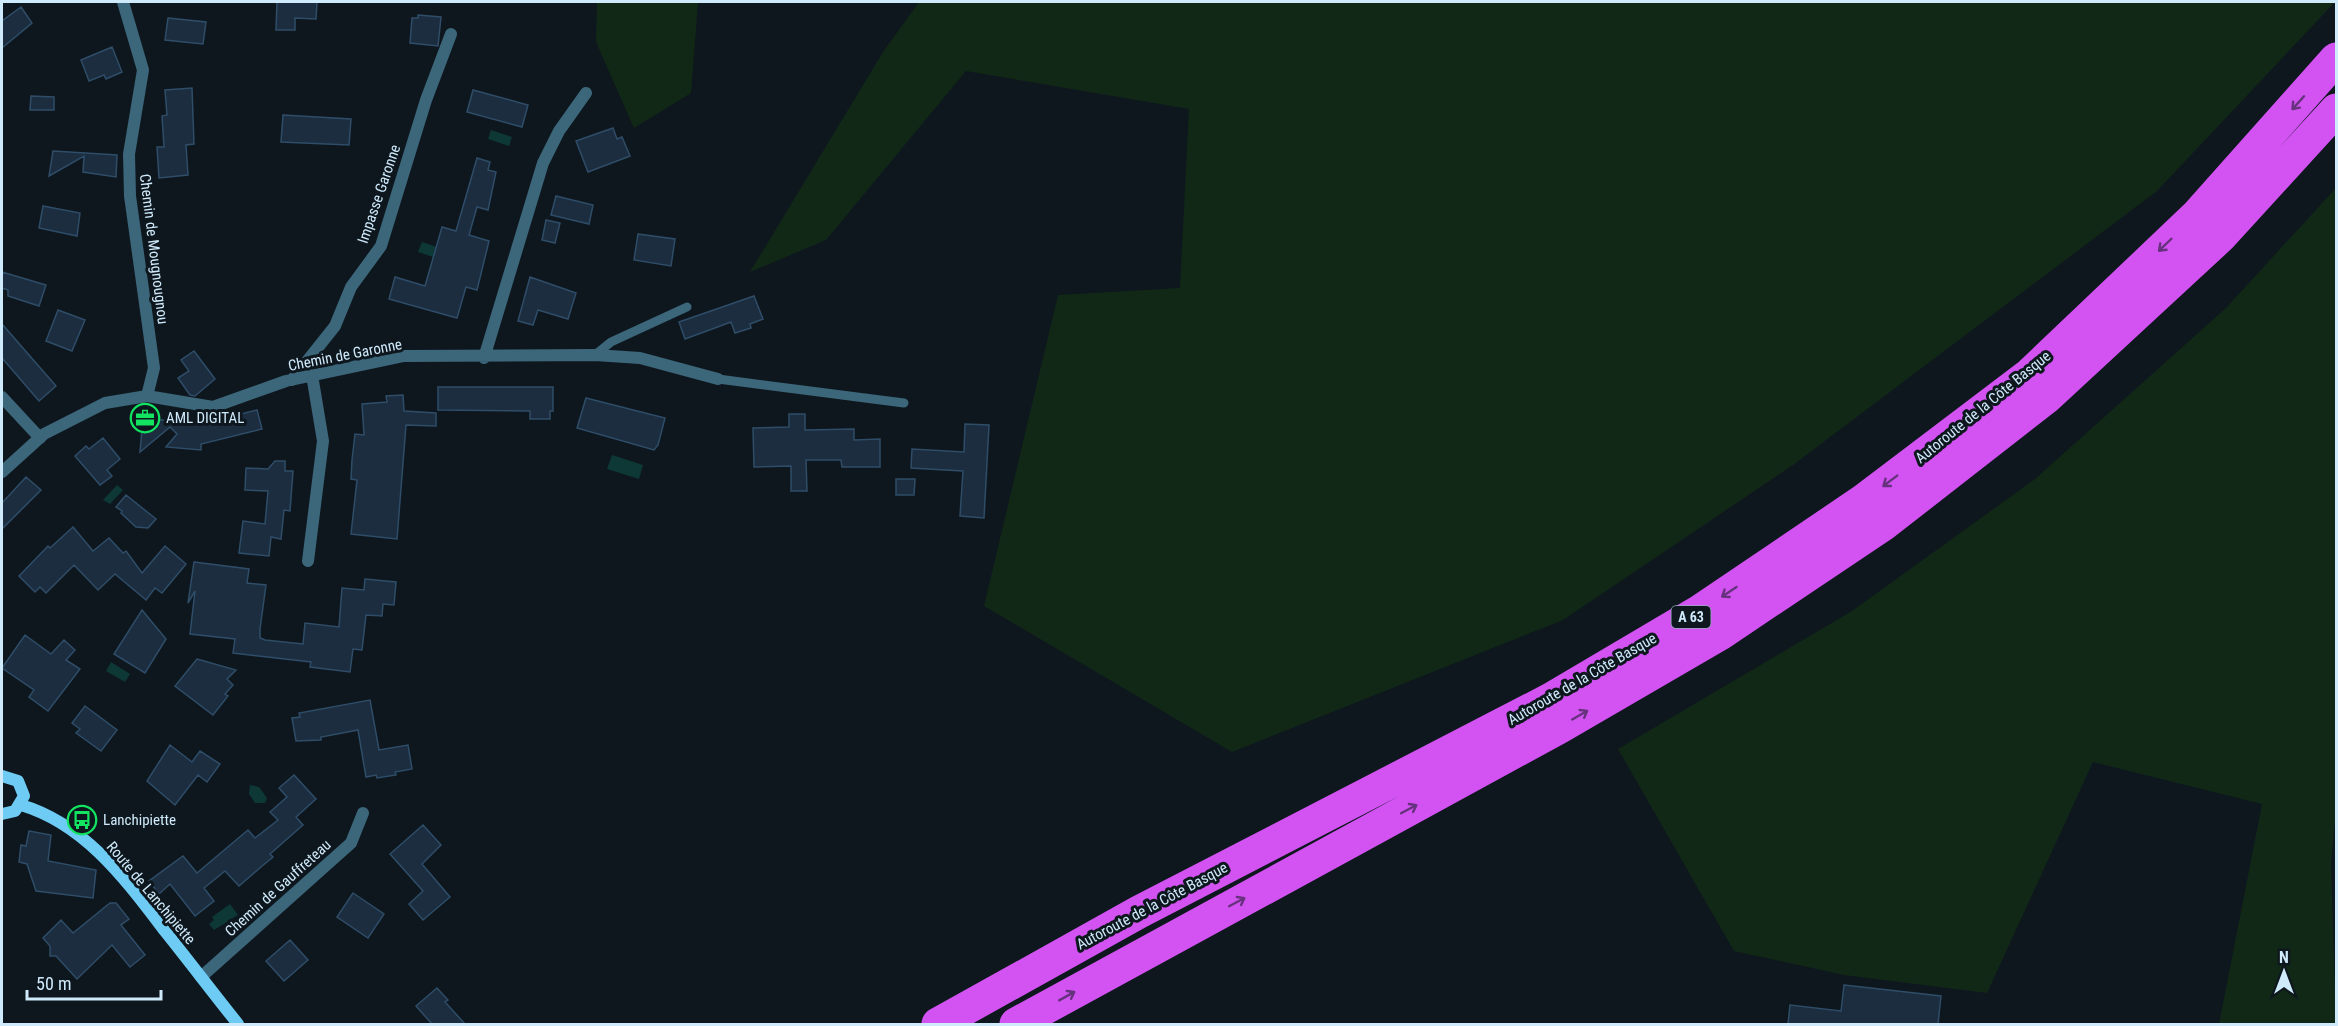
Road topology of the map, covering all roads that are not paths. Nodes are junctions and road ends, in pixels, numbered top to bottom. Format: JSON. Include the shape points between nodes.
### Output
{"nodes":[{"id":1,"x":123,"y":2,"type":"edge"},
{"id":2,"x":451,"y":34,"type":"dead end"},
{"id":3,"x":2337,"y":59,"type":"edge"},
{"id":4,"x":586,"y":93,"type":"dead end"},
{"id":5,"x":2337,"y":110,"type":"edge"},
{"id":6,"x":687,"y":307,"type":"dead end"},
{"id":7,"x":595,"y":355,"type":"junction"},
{"id":8,"x":484,"y":358,"type":"junction"},
{"id":9,"x":312,"y":375,"type":"junction"},
{"id":10,"x":292,"y":380,"type":"junction"},
{"id":11,"x":718,"y":380,"type":"joint"},
{"id":12,"x":147,"y":396,"type":"junction"},
{"id":13,"x":2,"y":397,"type":"edge"},
{"id":14,"x":904,"y":403,"type":"dead end"},
{"id":15,"x":39,"y":438,"type":"junction"},
{"id":16,"x":2,"y":472,"type":"edge"},
{"id":17,"x":308,"y":561,"type":"dead end"},
{"id":18,"x":2,"y":776,"type":"edge"},
{"id":19,"x":21,"y":805,"type":"junction"},
{"id":20,"x":2,"y":813,"type":"edge"},
{"id":21,"x":363,"y":813,"type":"dead end"},
{"id":22,"x":201,"y":977,"type":"junction"},
{"id":23,"x":238,"y":1024,"type":"edge"},
{"id":24,"x":938,"y":1024,"type":"edge"},
{"id":25,"x":1016,"y":1024,"type":"edge"}],
"edges":[{"from":1,"to":12,"type":"street","name":"Chemin de Mougnougnou","via":[[143,70],[129,154],[130,196],[154,369]]},
{"from":2,"to":10,"type":"street","name":"Impasse Garonne","via":[[426,100],[381,246],[351,287],[335,326]]},
{"from":3,"to":24,"type":"highway","name":"Autoroute de la Côte Basque","number":"A 63","one_way":true,"via":[[2197,215],[2029,375],[1864,501],[1700,611],[1551,699],[1139,912]]},
{"from":4,"to":8,"type":"street","via":[[559,131],[543,163]]},
{"from":25,"to":5,"type":"highway","name":"Autoroute de la Côte Basque","number":"A 63","one_way":true,"via":[[1560,727],[1720,634],[1884,524],[2055,389],[2221,236]]},
{"from":6,"to":7,"type":"lane","via":[[611,342]]},
{"from":7,"to":8,"type":"street","name":"Chemin de Garonne"},
{"from":7,"to":11,"type":"street","name":"Chemin de Garonne","via":[[640,358]]},
{"from":8,"to":9,"type":"street","name":"Chemin de Garonne","via":[[404,356]]},
{"from":9,"to":10,"type":"street","name":"Chemin de Garonne"},
{"from":9,"to":17,"type":"street","via":[[323,441]]},
{"from":10,"to":12,"type":"street","name":"Chemin de Garonne","via":[[213,407]]},
{"from":11,"to":14,"type":"lane"},
{"from":12,"to":15,"type":"street","name":"Chemin de Garonne","via":[[105,403]]},
{"from":13,"to":15,"type":"street"},
{"from":15,"to":16,"type":"street","name":"Chemin de Garonne"},
{"from":18,"to":19,"type":"street","via":[[18,781],[24,796]]},
{"from":19,"to":20,"type":"street","via":[[15,811]]},
{"from":19,"to":22,"type":"street","name":"Route de Lanchipiette","via":[[43,812],[107,860]]},
{"from":21,"to":22,"type":"street","name":"Chemin de Gauffreteau","via":[[351,843]]},
{"from":22,"to":23,"type":"street","name":"Route de Lanchipiette"}]}
